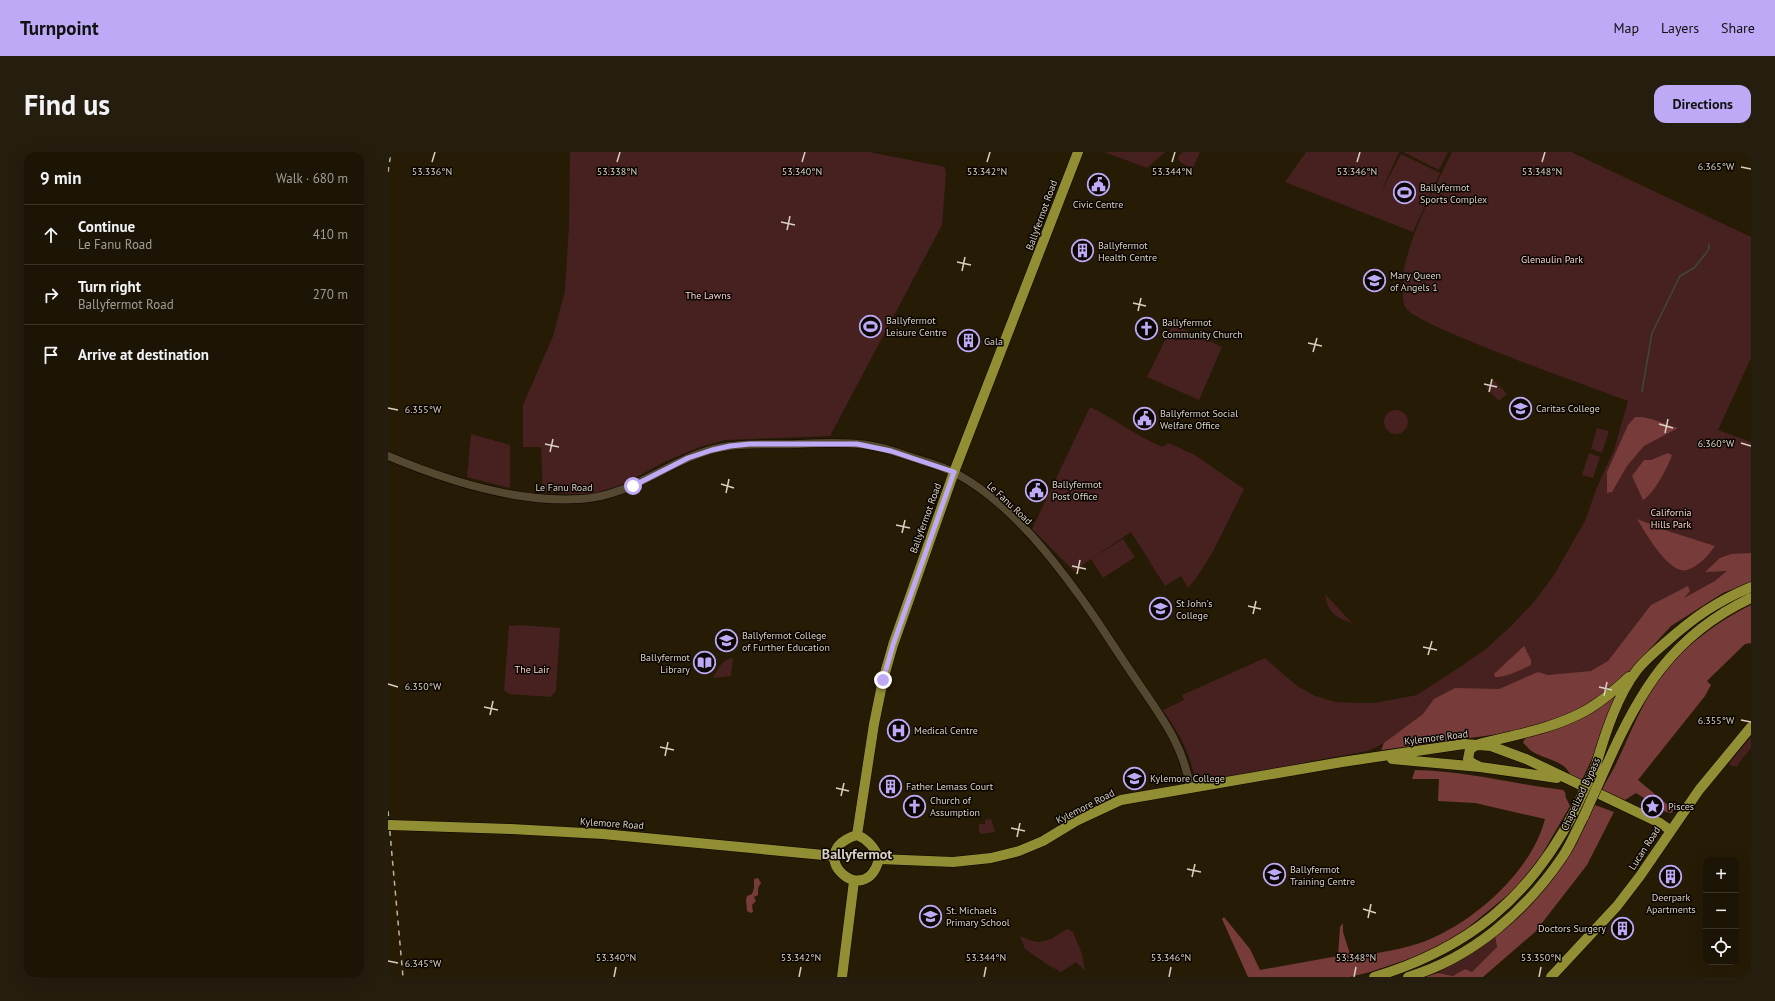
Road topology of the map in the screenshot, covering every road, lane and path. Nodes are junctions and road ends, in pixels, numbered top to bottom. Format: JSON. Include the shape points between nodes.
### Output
{"nodes":[{"id":1,"x":1078,"y":152,"type":"edge"},
{"id":2,"x":388,"y":456,"type":"edge"},
{"id":3,"x":954,"y":472,"type":"junction"},
{"id":4,"x":1751,"y":586,"type":"edge"},
{"id":5,"x":1751,"y":598,"type":"edge"},
{"id":6,"x":1665,"y":643,"type":"junction"},
{"id":7,"x":1637,"y":671,"type":"junction"},
{"id":8,"x":1751,"y":727,"type":"edge"},
{"id":9,"x":1478,"y":744,"type":"junction"},
{"id":10,"x":1376,"y":757,"type":"junction"},
{"id":11,"x":1480,"y":767,"type":"junction"},
{"id":12,"x":1600,"y":767,"type":"junction"},
{"id":13,"x":1564,"y":779,"type":"junction"},
{"id":14,"x":1190,"y":788,"type":"junction"},
{"id":15,"x":393,"y":826,"type":"edge"},
{"id":16,"x":1670,"y":830,"type":"junction"},
{"id":17,"x":857,"y":835,"type":"junction"},
{"id":18,"x":834,"y":856,"type":"junction"},
{"id":19,"x":879,"y":860,"type":"junction"},
{"id":20,"x":854,"y":881,"type":"junction"},
{"id":21,"x":842,"y":977,"type":"edge"},
{"id":22,"x":1374,"y":977,"type":"edge"},
{"id":23,"x":1408,"y":977,"type":"edge"},
{"id":24,"x":1551,"y":977,"type":"edge"}],
"edges":[{"from":1,"to":3,"type":"main road","name":"Ballyfermot Road"},
{"from":2,"to":3,"type":"street","name":"Le Fanu Road","via":[[441,476],[508,493],[536,498],[565,499],[598,497],[618,492],[688,458],[712,450],[750,444],[857,444],[891,451]]},
{"from":3,"to":14,"type":"street","name":"Le Fanu Road","via":[[996,500],[1054,562],[1170,729],[1181,754]]},
{"from":3,"to":17,"type":"main road","name":"Ballyfermot Road","via":[[886,667],[867,764]]},
{"from":4,"to":6,"type":"main road","name":"Chapelizod Bypass","via":[[1708,608]]},
{"from":5,"to":12,"type":"main road","name":"Chapelizod Bypass","via":[[1728,610],[1681,645],[1656,673]]},
{"from":6,"to":7,"type":"main road","name":"Chapelizod Bypass"},
{"from":6,"to":12,"type":"main road","name":"Chapelizod Bypass","via":[[1632,690]]},
{"from":7,"to":9,"type":"main road","via":[[1611,694],[1585,711],[1546,727]]},
{"from":7,"to":12,"type":"main road","name":"Chapelizod Bypass","via":[[1622,696],[1606,732]]},
{"from":8,"to":16,"type":"main road","name":"Lucan Road"},
{"from":9,"to":10,"type":"main road","name":"Kylemore Road"},
{"from":9,"to":11,"type":"main road","via":[[1470,750],[1468,758]]},
{"from":9,"to":13,"type":"main road","name":"Kylemore Road","via":[[1526,759]]},
{"from":10,"to":11,"type":"main road","name":"Kylemore Road"},
{"from":10,"to":14,"type":"main road","name":"Kylemore Road"},
{"from":11,"to":13,"type":"main road","name":"Kylemore Road"},
{"from":12,"to":22,"type":"main road","name":"Chapelizod Bypass","bridge":true,"via":[[1552,850],[1514,897],[1470,934],[1436,954]]},
{"from":12,"to":23,"type":"main road","name":"Chapelizod Bypass","bridge":true,"via":[[1584,816],[1564,855],[1524,906],[1471,947]]},
{"from":13,"to":16,"type":"main road","name":"Kylemore Road"},
{"from":14,"to":19,"type":"main road","name":"Kylemore Road","via":[[1121,800],[1043,841],[1019,851],[991,858],[953,862]]},
{"from":15,"to":18,"type":"main road","name":"Kylemore Road","via":[[596,833]]},
{"from":16,"to":24,"type":"main road","name":"Lucan Road","via":[[1653,858],[1617,906]]},
{"from":17,"to":18,"type":"main road","via":[[842,843]]},
{"from":17,"to":19,"type":"main road","via":[[869,842]]},
{"from":18,"to":20,"type":"main road","via":[[839,871]]},
{"from":19,"to":20,"type":"main road","via":[[868,876],[861,881]]},
{"from":20,"to":21,"type":"main road"}]}
